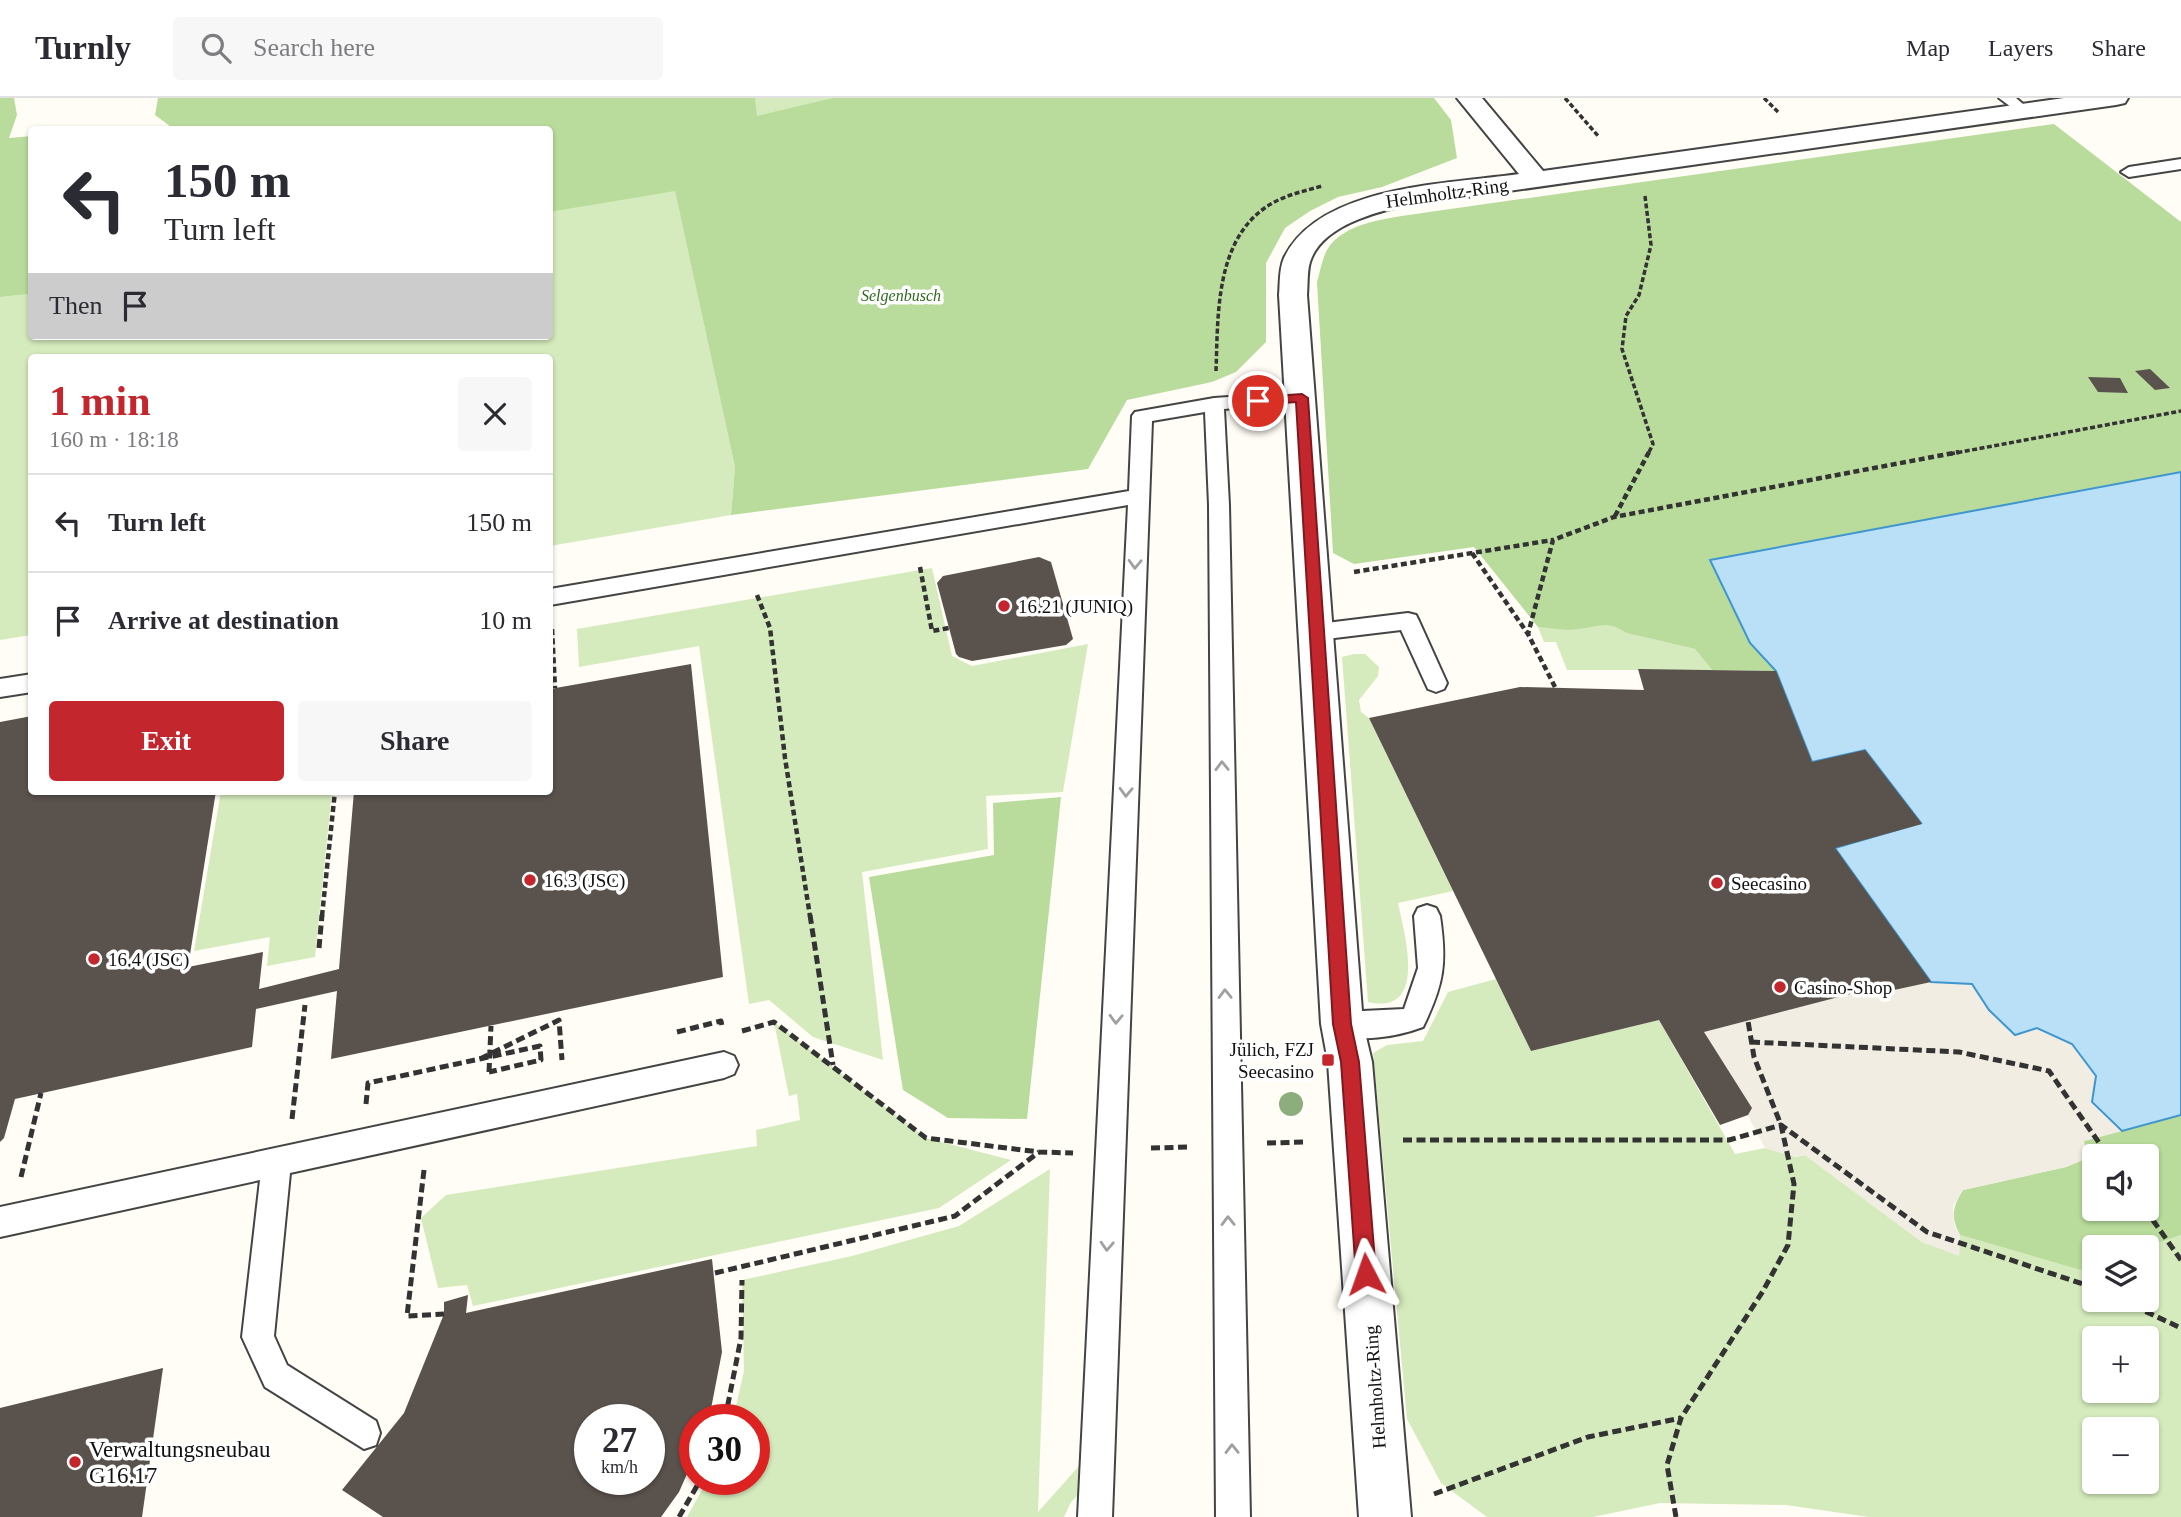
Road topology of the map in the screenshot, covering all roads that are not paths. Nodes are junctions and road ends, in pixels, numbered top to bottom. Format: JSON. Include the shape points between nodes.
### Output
{"nodes":[{"id":1,"x":1469,"y":98,"type":"edge"},
{"id":2,"x":2116,"y":98,"type":"edge"},
{"id":3,"x":2015,"y":105,"type":"edge"},
{"id":4,"x":2181,"y":164,"type":"edge"},
{"id":5,"x":2129,"y":172,"type":"dead end"},
{"id":6,"x":1537,"y":180,"type":"junction"},
{"id":7,"x":1302,"y":398,"type":"junction"},
{"id":8,"x":1214,"y":404,"type":"junction"},
{"id":9,"x":1138,"y":496,"type":"junction"},
{"id":10,"x":553,"y":597,"type":"edge"},
{"id":11,"x":1318,"y":632,"type":"junction"},
{"id":12,"x":1436,"y":683,"type":"dead end"},
{"id":13,"x":28,"y":684,"type":"edge"},
{"id":14,"x":0,"y":688,"type":"edge"},
{"id":15,"x":1427,"y":916,"type":"dead end"},
{"id":16,"x":1342,"y":1024,"type":"junction"},
{"id":17,"x":724,"y":1051,"type":"road end"},
{"id":18,"x":282,"y":1161,"type":"junction"},
{"id":19,"x":6,"y":1221,"type":"edge"},
{"id":20,"x":364,"y":1433,"type":"dead end"},
{"id":21,"x":1100,"y":1510,"type":"edge"},
{"id":22,"x":1231,"y":1515,"type":"edge"},
{"id":23,"x":1385,"y":1516,"type":"edge"}],
"edges":[{"from":1,"to":6,"type":"street"},
{"from":2,"to":3,"type":"street","name":"Helmholtz-Ring"},
{"from":3,"to":6,"type":"street","name":"Helmholtz-Ring"},
{"from":4,"to":5,"type":"lane"},
{"from":6,"to":7,"type":"street","name":"Helmholtz-Ring","via":[[1365,206],[1311,238],[1297,260],[1293,295]]},
{"from":7,"to":8,"type":"lane"},
{"from":7,"to":11,"type":"street","name":"Helmholtz-Ring"},
{"from":8,"to":9,"type":"lane","via":[[1142,416]]},
{"from":22,"to":8,"type":"lane","one_way":true},
{"from":9,"to":10,"type":"lane"},
{"from":9,"to":21,"type":"lane","one_way":true},
{"from":11,"to":12,"type":"lane","via":[[1408,621]]},
{"from":11,"to":16,"type":"street","name":"Helmholtz-Ring"},
{"from":13,"to":14,"type":"lane"},
{"from":15,"to":16,"type":"lane","via":[[1434,966],[1430,987],[1413,1018],[1396,1024]]},
{"from":16,"to":23,"type":"street","name":"Helmholtz-Ring","via":[[1350,1062]]},
{"from":17,"to":18,"type":"lane"},
{"from":18,"to":19,"type":"lane"},
{"from":18,"to":20,"type":"lane","via":[[258,1337],[276,1376]]}]}
